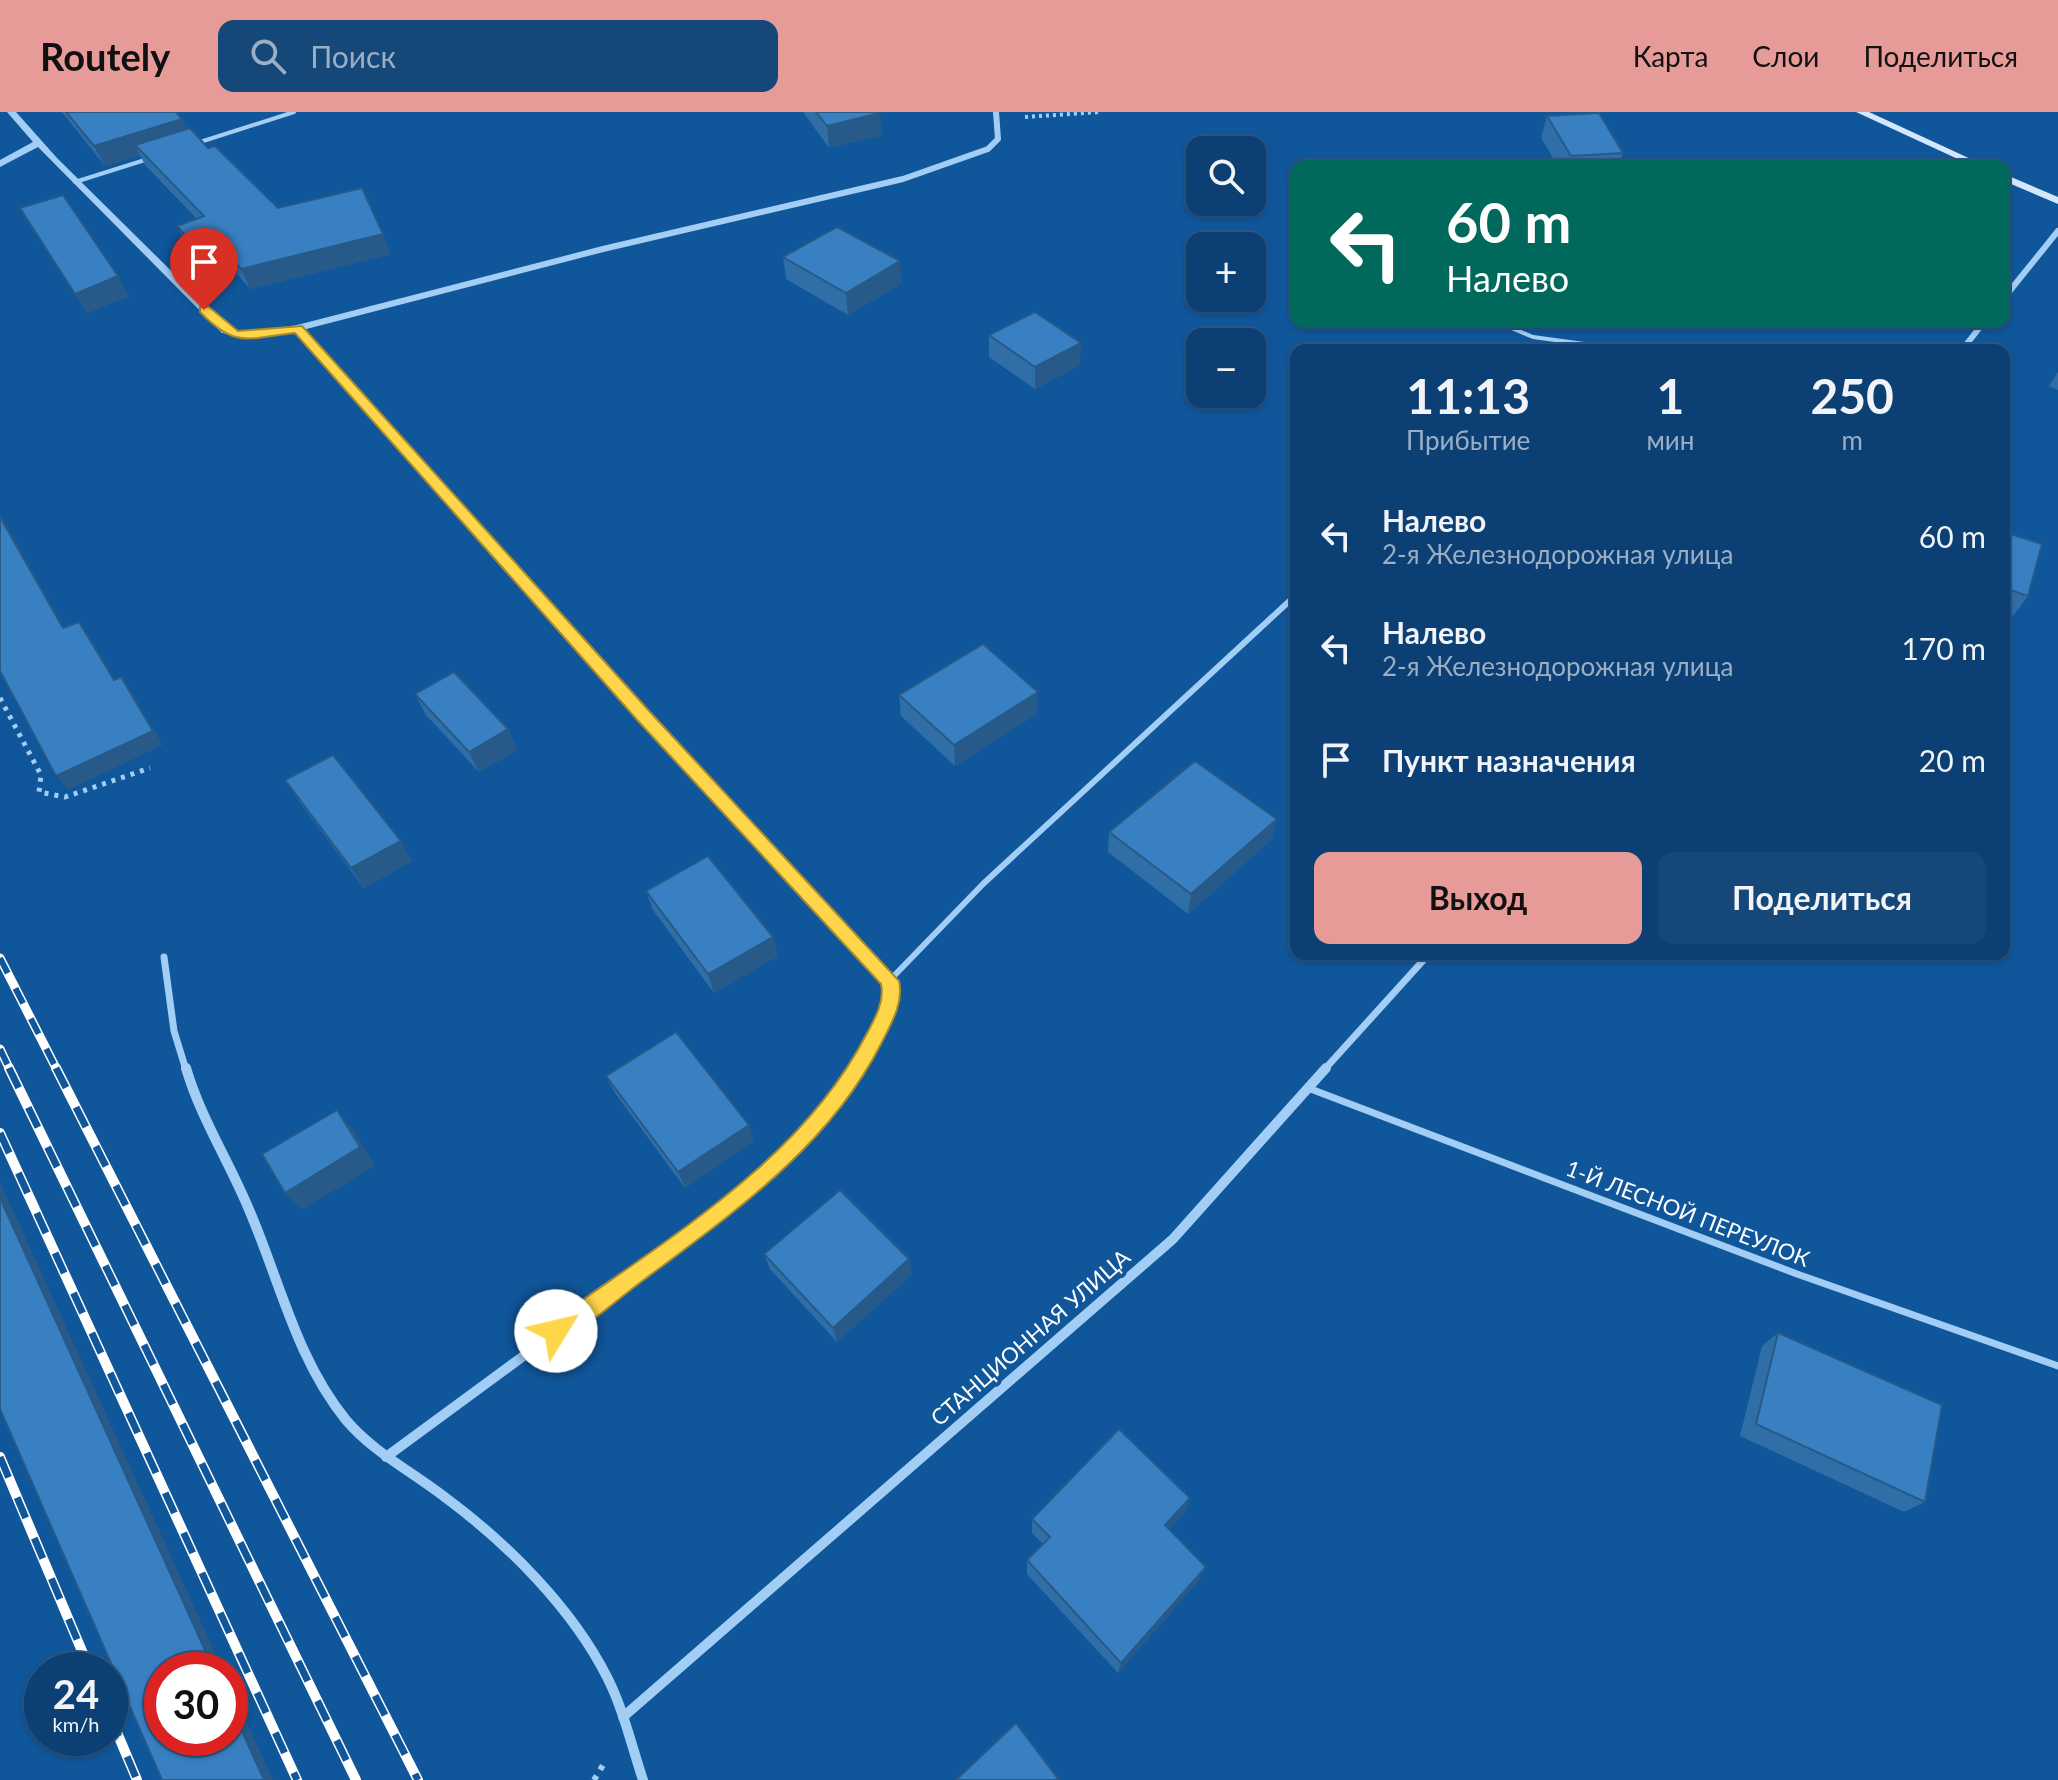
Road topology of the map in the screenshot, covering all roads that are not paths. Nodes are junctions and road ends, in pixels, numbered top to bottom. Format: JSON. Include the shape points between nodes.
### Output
{"nodes":[{"id":1,"x":11,"y":112,"type":"edge"},
{"id":2,"x":294,"y":112,"type":"edge"},
{"id":3,"x":1861,"y":112,"type":"edge"},
{"id":4,"x":996,"y":116,"type":"edge"},
{"id":5,"x":39,"y":143,"type":"junction"},
{"id":6,"x":192,"y":145,"type":"edge"},
{"id":7,"x":163,"y":154,"type":"edge"},
{"id":8,"x":1968,"y":160,"type":"edge"},
{"id":9,"x":0,"y":164,"type":"edge"},
{"id":10,"x":2010,"y":180,"type":"edge"},
{"id":11,"x":75,"y":182,"type":"junction"},
{"id":12,"x":2058,"y":201,"type":"edge"},
{"id":13,"x":2058,"y":231,"type":"edge"},
{"id":14,"x":2010,"y":291,"type":"edge"},
{"id":15,"x":298,"y":328,"type":"junction"},
{"id":16,"x":1511,"y":328,"type":"edge"},
{"id":17,"x":1979,"y":328,"type":"edge"},
{"id":18,"x":226,"y":331,"type":"joint"},
{"id":19,"x":1584,"y":344,"type":"edge"},
{"id":20,"x":1967,"y":344,"type":"edge"},
{"id":21,"x":1290,"y":601,"type":"edge"},
{"id":22,"x":164,"y":957,"type":"dead end"},
{"id":23,"x":1424,"y":960,"type":"edge"},
{"id":24,"x":889,"y":981,"type":"junction"},
{"id":25,"x":1308,"y":1088,"type":"junction"},
{"id":26,"x":2058,"y":1366,"type":"edge"},
{"id":27,"x":386,"y":1457,"type":"junction"},
{"id":28,"x":623,"y":1717,"type":"junction"},
{"id":29,"x":643,"y":1780,"type":"edge"}],
"edges":[{"from":1,"to":5,"type":"street"},
{"from":2,"to":6,"type":"lane"},
{"from":3,"to":8,"type":"main road"},
{"from":4,"to":15,"type":"street","via":[[998,139],[988,149],[903,179]]},
{"from":5,"to":9,"type":"street"},
{"from":5,"to":11,"type":"street"},
{"from":7,"to":11,"type":"lane"},
{"from":10,"to":12,"type":"main road"},
{"from":11,"to":18,"type":"street"},
{"from":13,"to":14,"type":"street"},
{"from":15,"to":18,"type":"street","via":[[251,335]]},
{"from":15,"to":24,"type":"street","via":[[645,718]]},
{"from":16,"to":19,"type":"lane","via":[[1533,337]]},
{"from":17,"to":20,"type":"street"},
{"from":21,"to":24,"type":"lane","via":[[983,884]]},
{"from":22,"to":27,"type":"street","via":[[174,1031],[197,1105],[250,1211],[285,1307],[318,1379],[347,1421]]},
{"from":23,"to":25,"type":"street","name":"СТАНЦИОННАЯ УЛИЦА"},
{"from":24,"to":27,"type":"street","via":[[892,995],[854,1077],[825,1115],[752,1188]]},
{"from":25,"to":26,"type":"lane","name":"1-Й ЛЕСНОЙ ПЕРЕУЛОК","via":[[1797,1274]]},
{"from":25,"to":28,"type":"street","name":"СТАНЦИОННАЯ УЛИЦА","via":[[1173,1239]]},
{"from":27,"to":28,"type":"street","via":[[447,1498],[512,1554],[575,1626],[608,1678]]},
{"from":28,"to":29,"type":"street"}]}
